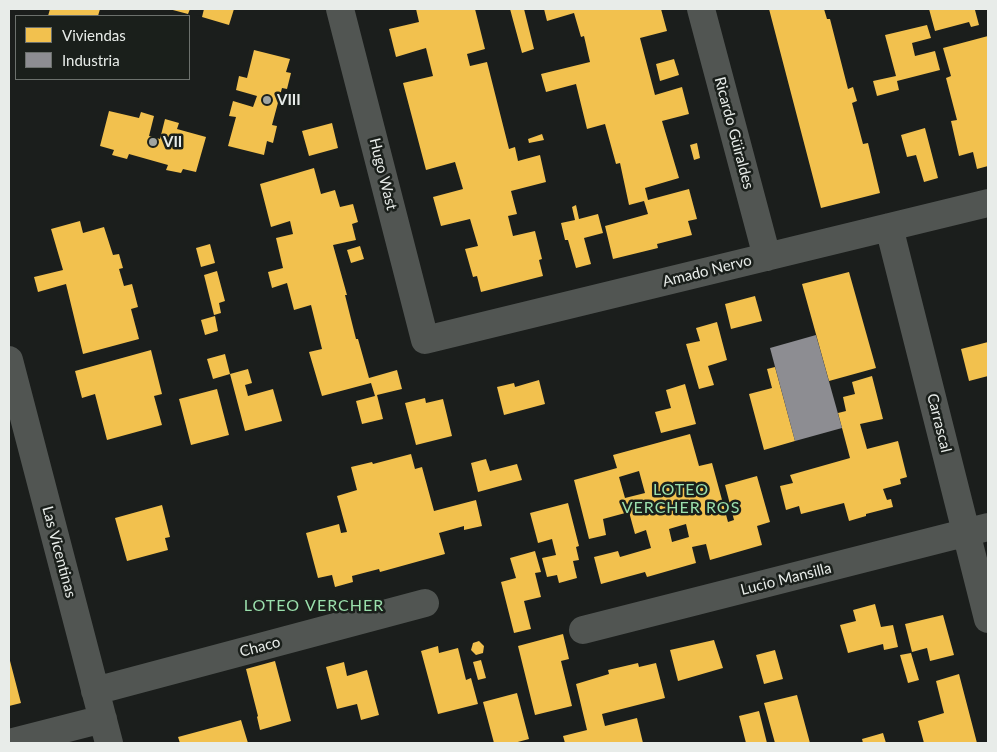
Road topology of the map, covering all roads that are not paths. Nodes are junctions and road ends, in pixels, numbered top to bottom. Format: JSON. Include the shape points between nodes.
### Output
{"nodes":[{"id":1,"x":340,"y":9,"type":"edge"},
{"id":2,"x":701,"y":9,"type":"edge"},
{"id":3,"x":988,"y":203,"type":"edge"},
{"id":4,"x":890,"y":227,"type":"junction"},
{"id":5,"x":767,"y":256,"type":"junction"},
{"id":6,"x":425,"y":340,"type":"joint"},
{"id":7,"x":9,"y":360,"type":"edge"},
{"id":8,"x":977,"y":530,"type":"edge"},
{"id":9,"x":425,"y":603,"type":"dead end"},
{"id":10,"x":988,"y":620,"type":"edge"},
{"id":11,"x":583,"y":630,"type":"dead end"},
{"id":12,"x":95,"y":691,"type":"junction"},
{"id":13,"x":106,"y":731,"type":"edge"},
{"id":14,"x":9,"y":743,"type":"edge"}],
"edges":[{"from":1,"to":6,"type":"street","name":"Hugo Wast"},
{"from":2,"to":5,"type":"street","name":"Ricardo Güiraldes"},
{"from":3,"to":4,"type":"street","name":"Amado Nervo"},
{"from":4,"to":5,"type":"street","name":"Amado Nervo"},
{"from":4,"to":8,"type":"street","name":"Carrascal"},
{"from":5,"to":6,"type":"street","name":"Amado Nervo"},
{"from":7,"to":12,"type":"street","name":"Las Vicentinas"},
{"from":8,"to":10,"type":"street","name":"Carrascal"},
{"from":8,"to":11,"type":"street","name":"Lucio Mansilla"},
{"from":9,"to":12,"type":"street","name":"Chaco"},
{"from":12,"to":13,"type":"street","name":"Las Vicentinas"},
{"from":13,"to":14,"type":"street"}]}
